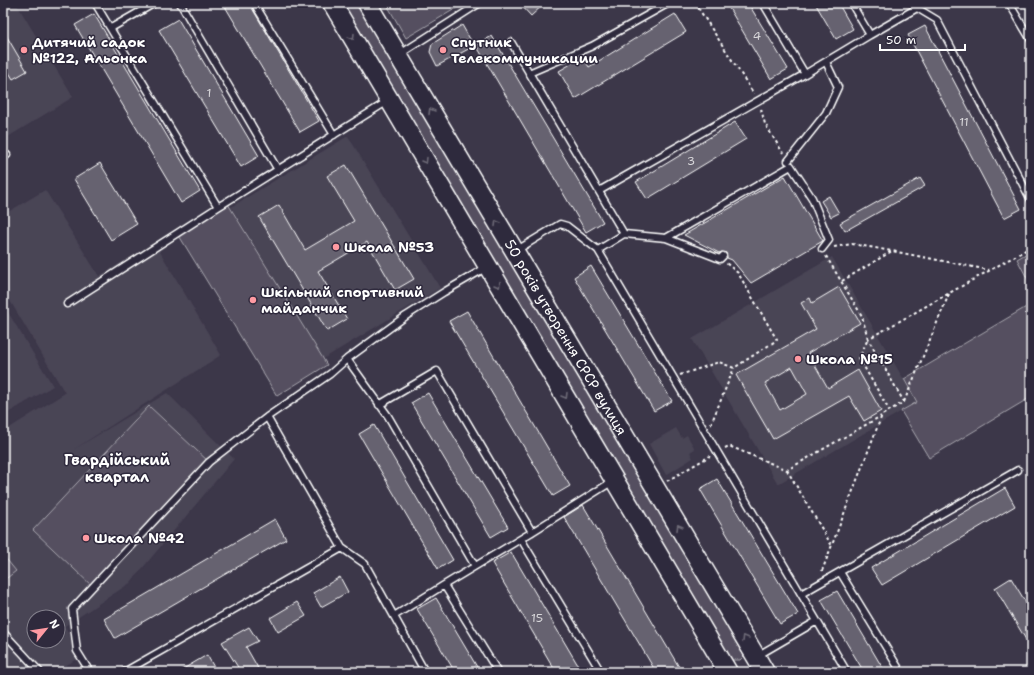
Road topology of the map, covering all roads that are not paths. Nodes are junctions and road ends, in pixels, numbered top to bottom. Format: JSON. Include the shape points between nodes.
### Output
{"nodes":[{"id":1,"x":95,"y":3,"type":"edge"},
{"id":2,"x":155,"y":3,"type":"edge"},
{"id":3,"x":180,"y":3,"type":"edge"},
{"id":4,"x":254,"y":3,"type":"edge"},
{"id":5,"x":332,"y":3,"type":"edge"},
{"id":6,"x":367,"y":3,"type":"edge"},
{"id":7,"x":480,"y":3,"type":"edge"},
{"id":8,"x":669,"y":3,"type":"edge"},
{"id":9,"x":763,"y":3,"type":"edge"},
{"id":10,"x":851,"y":3,"type":"edge"},
{"id":11,"x":1009,"y":3,"type":"edge"},
{"id":12,"x":111,"y":28,"type":"junction"},
{"id":13,"x":870,"y":35,"type":"junction"},
{"id":14,"x":1031,"y":40,"type":"edge"},
{"id":15,"x":511,"y":42,"type":"dead end"},
{"id":16,"x":397,"y":55,"type":"junction"},
{"id":17,"x":826,"y":62,"type":"junction"},
{"id":18,"x":529,"y":73,"type":"junction"},
{"id":19,"x":805,"y":74,"type":"junction"},
{"id":20,"x":390,"y":101,"type":"junction"},
{"id":21,"x":334,"y":135,"type":"junction"},
{"id":22,"x":788,"y":161,"type":"road end"},
{"id":23,"x":278,"y":170,"type":"junction"},
{"id":24,"x":599,"y":190,"type":"junction"},
{"id":25,"x":1031,"y":200,"type":"edge"},
{"id":26,"x":218,"y":207,"type":"junction"},
{"id":27,"x":624,"y":234,"type":"junction"},
{"id":28,"x":666,"y":238,"type":"junction"},
{"id":29,"x":822,"y":249,"type":"road end"},
{"id":30,"x":598,"y":250,"type":"junction"},
{"id":31,"x":514,"y":251,"type":"junction"},
{"id":32,"x":722,"y":257,"type":"road end"},
{"id":33,"x":488,"y":267,"type":"junction"},
{"id":34,"x":67,"y":304,"type":"dead end"},
{"id":35,"x":347,"y":359,"type":"junction"},
{"id":36,"x":379,"y":405,"type":"junction"},
{"id":37,"x":267,"y":417,"type":"junction"},
{"id":38,"x":1018,"y":470,"type":"dead end"},
{"id":39,"x":614,"y":480,"type":"junction"},
{"id":40,"x":532,"y":532,"type":"junction"},
{"id":41,"x":521,"y":539,"type":"junction"},
{"id":42,"x":342,"y":548,"type":"junction"},
{"id":43,"x":475,"y":566,"type":"junction"},
{"id":44,"x":840,"y":572,"type":"junction"},
{"id":45,"x":444,"y":585,"type":"junction"},
{"id":46,"x":801,"y":594,"type":"junction"},
{"id":47,"x":394,"y":616,"type":"junction"},
{"id":48,"x":817,"y":621,"type":"junction"},
{"id":49,"x":3,"y":632,"type":"edge"},
{"id":50,"x":756,"y":657,"type":"junction"},
{"id":51,"x":40,"y":672,"type":"edge"},
{"id":52,"x":90,"y":672,"type":"edge"},
{"id":53,"x":124,"y":672,"type":"edge"},
{"id":54,"x":425,"y":672,"type":"edge"},
{"id":55,"x":498,"y":672,"type":"edge"},
{"id":56,"x":601,"y":672,"type":"edge"},
{"id":57,"x":728,"y":672,"type":"edge"},
{"id":58,"x":765,"y":672,"type":"edge"},
{"id":59,"x":847,"y":672,"type":"edge"},
{"id":60,"x":901,"y":672,"type":"edge"}],
"edges":[{"from":1,"to":12,"type":"lane"},
{"from":2,"to":12,"type":"lane"},
{"from":3,"to":23,"type":"lane"},
{"from":4,"to":21,"type":"lane"},
{"from":5,"to":20,"type":"main road","one_way":true},
{"from":6,"to":16,"type":"main road","name":"50 років утворення СРСР вулиця"},
{"from":7,"to":16,"type":"lane"},
{"from":8,"to":18,"type":"lane","via":[[592,46]]},
{"from":9,"to":19,"type":"lane"},
{"from":10,"to":13,"type":"lane"},
{"from":11,"to":14,"type":"lane"},
{"from":12,"to":26,"type":"lane"},
{"from":13,"to":17,"type":"lane"},
{"from":13,"to":25,"type":"lane","via":[[917,8],[937,20]]},
{"from":15,"to":18,"type":"lane"},
{"from":31,"to":16,"type":"main road","name":"50 років утворення СРСР вулиця","one_way":true},
{"from":17,"to":19,"type":"lane"},
{"from":17,"to":22,"type":"lane","via":[[838,88],[826,113]]},
{"from":18,"to":24,"type":"lane"},
{"from":19,"to":24,"type":"lane"},
{"from":20,"to":21,"type":"lane"},
{"from":20,"to":33,"type":"main road","one_way":true},
{"from":21,"to":23,"type":"lane"},
{"from":23,"to":26,"type":"lane"},
{"from":24,"to":27,"type":"lane"},
{"from":26,"to":34,"type":"lane"},
{"from":27,"to":28,"type":"lane"},
{"from":27,"to":30,"type":"lane"},
{"from":28,"to":29,"type":"lane","via":[[791,166],[812,198],[829,240]]},
{"from":28,"to":32,"type":"lane"},
{"from":30,"to":31,"type":"lane","via":[[567,226],[560,224]]},
{"from":30,"to":46,"type":"lane"},
{"from":50,"to":31,"type":"main road","name":"50 років утворення СРСР вулиця","one_way":true},
{"from":33,"to":35,"type":"lane","via":[[406,316]]},
{"from":33,"to":39,"type":"main road","one_way":true},
{"from":35,"to":36,"type":"lane"},
{"from":35,"to":37,"type":"lane","via":[[330,374]]},
{"from":36,"to":40,"type":"lane","via":[[437,371]]},
{"from":36,"to":43,"type":"lane","via":[[388,416]]},
{"from":37,"to":42,"type":"lane"},
{"from":37,"to":52,"type":"lane","via":[[209,462],[72,609],[77,651]]},
{"from":38,"to":44,"type":"lane"},
{"from":39,"to":40,"type":"lane"},
{"from":39,"to":57,"type":"main road"},
{"from":40,"to":41,"type":"lane"},
{"from":41,"to":43,"type":"lane"},
{"from":41,"to":56,"type":"lane"},
{"from":42,"to":47,"type":"lane","via":[[365,564]]},
{"from":42,"to":53,"type":"lane"},
{"from":43,"to":45,"type":"lane"},
{"from":44,"to":46,"type":"lane"},
{"from":44,"to":60,"type":"lane"},
{"from":45,"to":47,"type":"lane"},
{"from":45,"to":55,"type":"lane"},
{"from":46,"to":48,"type":"lane"},
{"from":47,"to":54,"type":"lane"},
{"from":48,"to":50,"type":"lane"},
{"from":48,"to":59,"type":"lane"},
{"from":49,"to":51,"type":"lane"},
{"from":50,"to":58,"type":"main road","name":"50 років утворення СРСР вулиця"}]}
